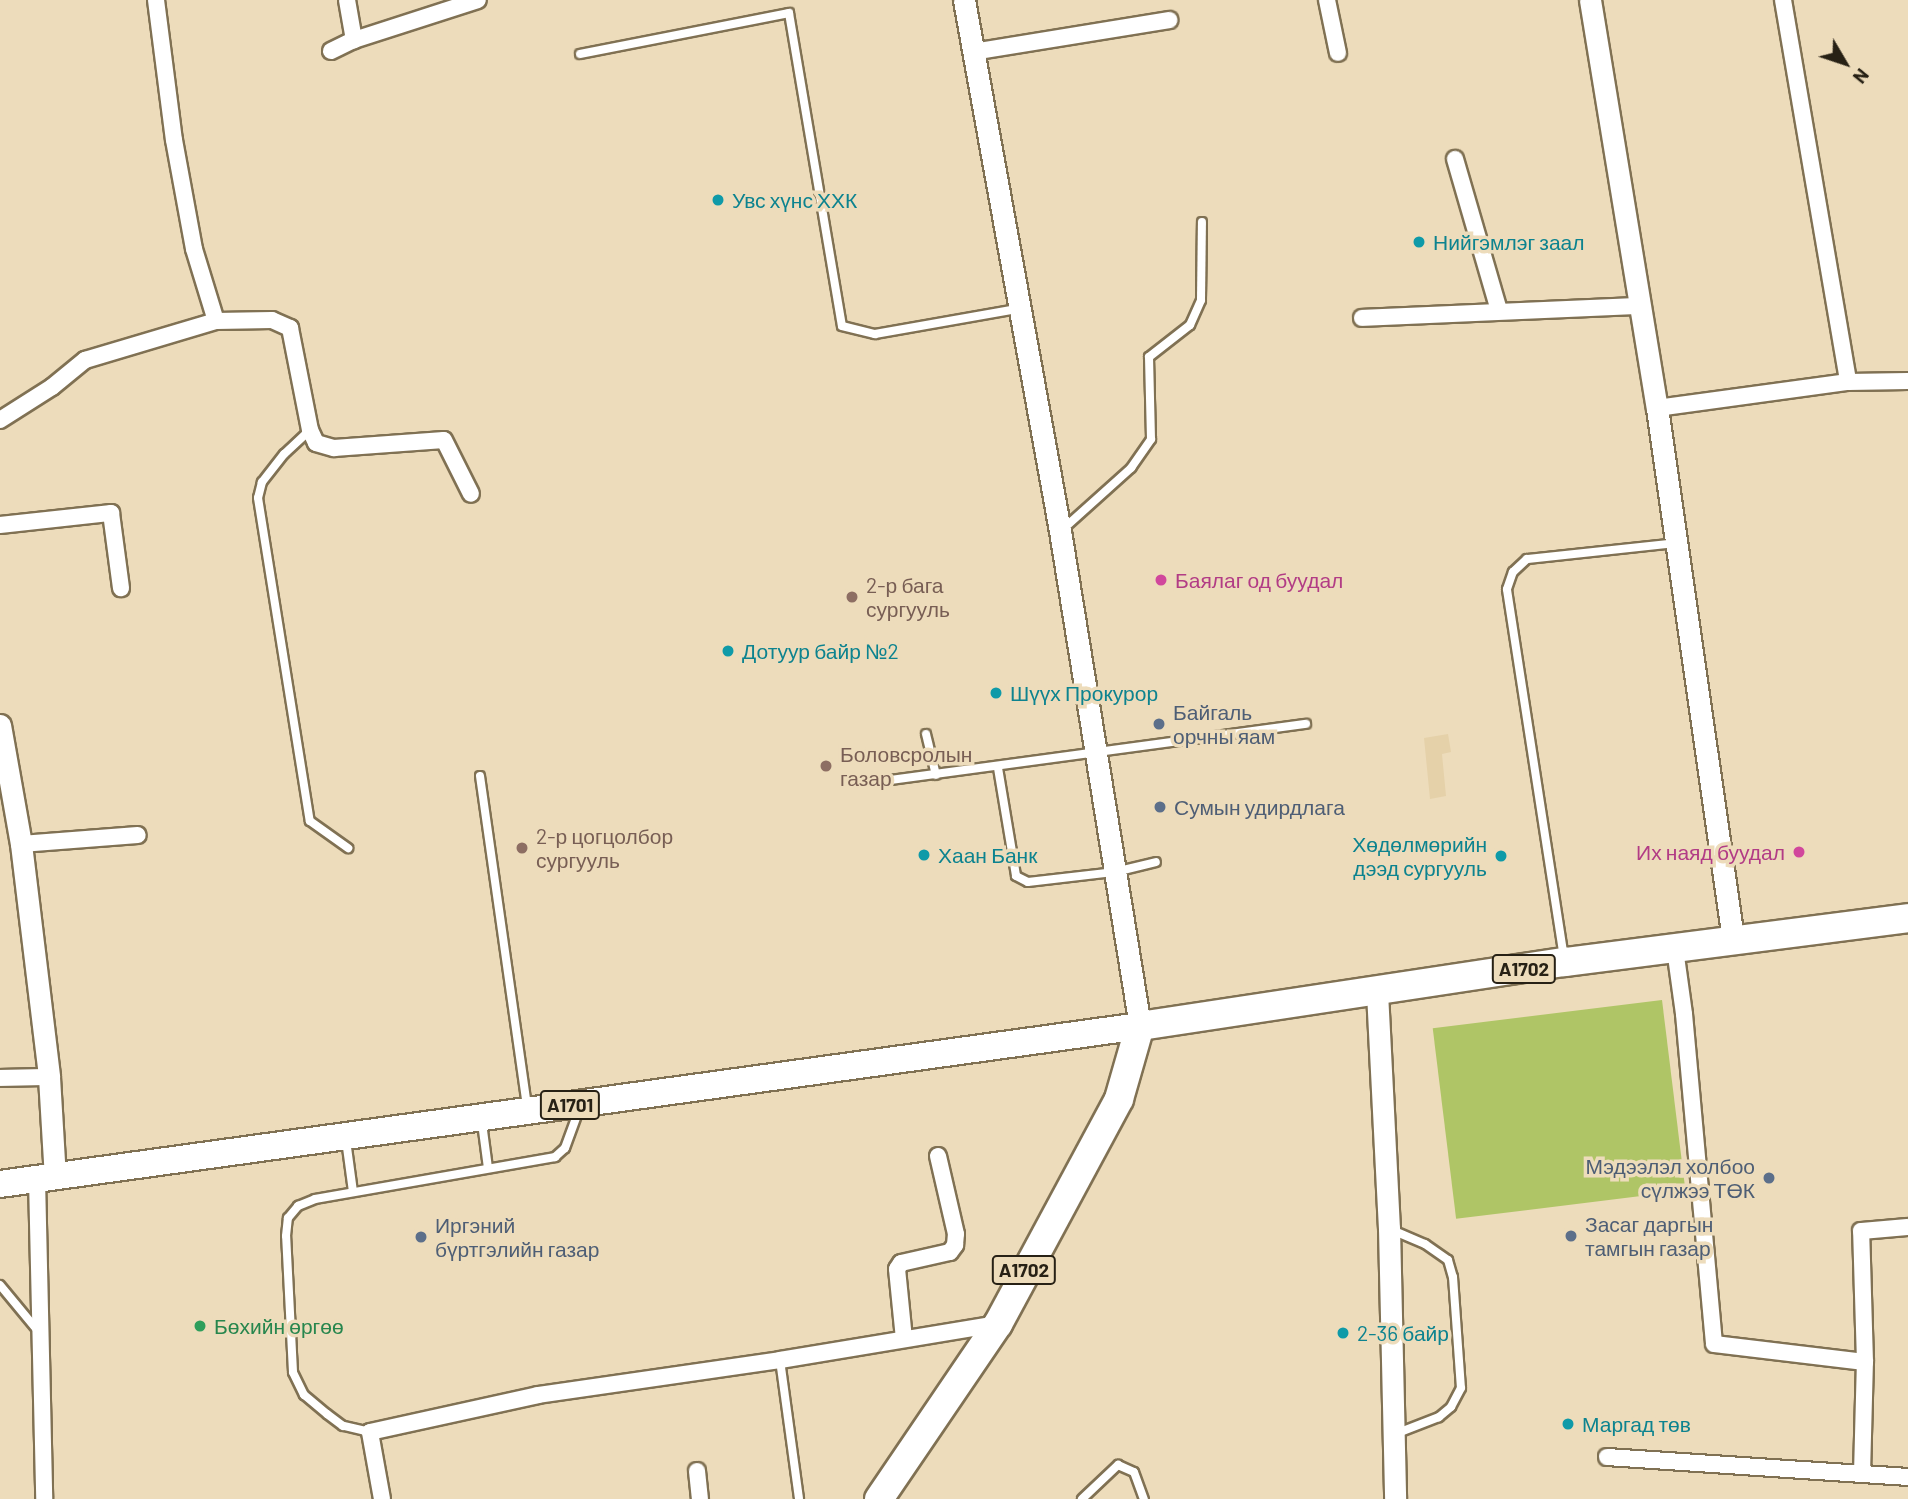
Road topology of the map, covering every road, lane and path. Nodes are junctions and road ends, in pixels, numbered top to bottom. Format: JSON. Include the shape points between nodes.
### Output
{"nodes":[{"id":1,"x":156,"y":0,"type":"edge"},
{"id":2,"x":347,"y":0,"type":"edge"},
{"id":3,"x":478,"y":0,"type":"edge"},
{"id":4,"x":964,"y":0,"type":"edge"},
{"id":5,"x":1327,"y":0,"type":"edge"},
{"id":6,"x":1590,"y":0,"type":"edge"},
{"id":7,"x":1783,"y":0,"type":"edge"},
{"id":8,"x":1169,"y":20,"type":"dead end"},
{"id":9,"x":354,"y":40,"type":"junction"},
{"id":10,"x":331,"y":51,"type":"dead end"},
{"id":11,"x":972,"y":52,"type":"junction"},
{"id":12,"x":1338,"y":53,"type":"dead end"},
{"id":13,"x":580,"y":54,"type":"dead end"},
{"id":14,"x":1455,"y":159,"type":"dead end"},
{"id":15,"x":1202,"y":222,"type":"dead end"},
{"id":16,"x":1640,"y":306,"type":"junction"},
{"id":17,"x":1017,"y":309,"type":"junction"},
{"id":18,"x":1499,"y":310,"type":"junction"},
{"id":19,"x":1362,"y":318,"type":"dead end"},
{"id":20,"x":216,"y":321,"type":"junction"},
{"id":21,"x":1908,"y":381,"type":"edge"},
{"id":22,"x":1848,"y":382,"type":"junction"},
{"id":23,"x":1657,"y":408,"type":"junction"},
{"id":24,"x":0,"y":420,"type":"edge"},
{"id":25,"x":310,"y":430,"type":"junction"},
{"id":26,"x":471,"y":494,"type":"dead end"},
{"id":27,"x":0,"y":525,"type":"edge"},
{"id":28,"x":1060,"y":531,"type":"junction"},
{"id":29,"x":1676,"y":543,"type":"junction"},
{"id":30,"x":121,"y":588,"type":"dead end"},
{"id":31,"x":0,"y":724,"type":"edge"},
{"id":32,"x":1306,"y":724,"type":"dead end"},
{"id":33,"x":926,"y":734,"type":"dead end"},
{"id":34,"x":1096,"y":755,"type":"junction"},
{"id":35,"x":998,"y":768,"type":"junction"},
{"id":36,"x":936,"y":775,"type":"junction"},
{"id":37,"x":480,"y":776,"type":"dead end"},
{"id":38,"x":876,"y":782,"type":"dead end"},
{"id":39,"x":138,"y":835,"type":"dead end"},
{"id":40,"x":21,"y":844,"type":"junction"},
{"id":41,"x":348,"y":848,"type":"dead end"},
{"id":42,"x":1156,"y":862,"type":"dead end"},
{"id":43,"x":1115,"y":872,"type":"junction"},
{"id":44,"x":1908,"y":918,"type":"edge"},
{"id":45,"x":1733,"y":939,"type":"junction"},
{"id":46,"x":1675,"y":948,"type":"junction"},
{"id":47,"x":1565,"y":962,"type":"junction"},
{"id":48,"x":1377,"y":992,"type":"junction"},
{"id":49,"x":1140,"y":1026,"type":"junction"},
{"id":50,"x":48,"y":1077,"type":"junction"},
{"id":51,"x":0,"y":1078,"type":"edge"},
{"id":52,"x":582,"y":1103,"type":"junction"},
{"id":53,"x":527,"y":1111,"type":"junction"},
{"id":54,"x":481,"y":1118,"type":"junction"},
{"id":55,"x":345,"y":1137,"type":"junction"},
{"id":56,"x":938,"y":1156,"type":"dead end"},
{"id":57,"x":488,"y":1168,"type":"junction"},
{"id":58,"x":46,"y":1178,"type":"junction"},
{"id":59,"x":0,"y":1184,"type":"edge"},
{"id":60,"x":353,"y":1192,"type":"junction"},
{"id":61,"x":1908,"y":1227,"type":"edge"},
{"id":62,"x":1389,"y":1228,"type":"junction"},
{"id":63,"x":0,"y":1285,"type":"edge"},
{"id":64,"x":998,"y":1324,"type":"junction"},
{"id":65,"x":40,"y":1333,"type":"junction"},
{"id":66,"x":904,"y":1339,"type":"junction"},
{"id":67,"x":780,"y":1360,"type":"junction"},
{"id":68,"x":1865,"y":1362,"type":"junction"},
{"id":69,"x":370,"y":1432,"type":"junction"},
{"id":70,"x":1394,"y":1434,"type":"junction"},
{"id":71,"x":1607,"y":1457,"type":"dead end"},
{"id":72,"x":697,"y":1471,"type":"dead end"},
{"id":73,"x":1862,"y":1474,"type":"junction"},
{"id":74,"x":1908,"y":1477,"type":"edge"},
{"id":75,"x":44,"y":1499,"type":"edge"},
{"id":76,"x":382,"y":1499,"type":"edge"},
{"id":77,"x":700,"y":1499,"type":"edge"},
{"id":78,"x":799,"y":1499,"type":"edge"},
{"id":79,"x":879,"y":1499,"type":"edge"},
{"id":80,"x":1082,"y":1499,"type":"edge"},
{"id":81,"x":1144,"y":1499,"type":"edge"},
{"id":82,"x":1395,"y":1499,"type":"edge"}],
"edges":[{"from":1,"to":20,"type":"street","via":[[176,154],[194,249]]},
{"from":2,"to":9,"type":"street"},
{"from":3,"to":9,"type":"street"},
{"from":4,"to":11,"type":"street"},
{"from":5,"to":12,"type":"street"},
{"from":6,"to":16,"type":"street"},
{"from":7,"to":22,"type":"street"},
{"from":8,"to":11,"type":"street"},
{"from":9,"to":10,"type":"street"},
{"from":11,"to":17,"type":"street"},
{"from":13,"to":17,"type":"lane","via":[[789,13],[842,326],[875,334]]},
{"from":14,"to":18,"type":"street"},
{"from":15,"to":28,"type":"lane","via":[[1201,300],[1190,325],[1149,357],[1151,439],[1131,468]]},
{"from":16,"to":18,"type":"street"},
{"from":16,"to":23,"type":"street"},
{"from":17,"to":28,"type":"street"},
{"from":18,"to":19,"type":"street"},
{"from":20,"to":24,"type":"street","via":[[85,360]]},
{"from":20,"to":25,"type":"street","via":[[272,320],[289,328]]},
{"from":21,"to":22,"type":"street"},
{"from":22,"to":23,"type":"street"},
{"from":23,"to":29,"type":"street"},
{"from":25,"to":26,"type":"street","via":[[316,443],[334,449],[444,440]]},
{"from":25,"to":41,"type":"lane","via":[[262,482],[258,498],[310,821]]},
{"from":27,"to":30,"type":"street","via":[[111,513]]},
{"from":28,"to":34,"type":"street"},
{"from":29,"to":45,"type":"street"},
{"from":29,"to":47,"type":"lane","via":[[1527,559],[1513,572],[1507,589]]},
{"from":31,"to":40,"type":"street"},
{"from":32,"to":34,"type":"lane"},
{"from":33,"to":36,"type":"lane"},
{"from":34,"to":35,"type":"lane"},
{"from":34,"to":43,"type":"street"},
{"from":35,"to":36,"type":"lane"},
{"from":35,"to":43,"type":"lane","via":[[1016,876],[1028,882]]},
{"from":36,"to":38,"type":"lane"},
{"from":37,"to":53,"type":"lane"},
{"from":39,"to":40,"type":"street"},
{"from":40,"to":50,"type":"street"},
{"from":42,"to":43,"type":"lane"},
{"from":43,"to":49,"type":"street"},
{"from":44,"to":45,"type":"highway","number":"A1702"},
{"from":45,"to":46,"type":"highway","number":"A1702"},
{"from":46,"to":47,"type":"highway","number":"A1702"},
{"from":46,"to":68,"type":"street","via":[[1714,1344]]},
{"from":47,"to":48,"type":"highway","number":"A1702"},
{"from":48,"to":49,"type":"highway","number":"A1702"},
{"from":48,"to":62,"type":"street"},
{"from":49,"to":52,"type":"main road","number":"A1701"},
{"from":49,"to":64,"type":"highway","number":"A1702","via":[[1119,1099]]},
{"from":50,"to":51,"type":"street"},
{"from":50,"to":58,"type":"street"},
{"from":52,"to":53,"type":"main road","number":"A1701"},
{"from":52,"to":57,"type":"lane","via":[[565,1148],[555,1157]]},
{"from":53,"to":54,"type":"main road","number":"A1701"},
{"from":54,"to":55,"type":"main road","number":"A1701"},
{"from":54,"to":57,"type":"lane"},
{"from":55,"to":58,"type":"main road","number":"A1701"},
{"from":55,"to":60,"type":"lane"},
{"from":56,"to":66,"type":"street","via":[[955,1245],[950,1252],[901,1263],[897,1269]]},
{"from":57,"to":60,"type":"lane"},
{"from":58,"to":59,"type":"main road","number":"A1701"},
{"from":58,"to":65,"type":"street"},
{"from":60,"to":69,"type":"lane","via":[[315,1199],[298,1206],[288,1218],[293,1372],[304,1395],[327,1414],[343,1426]]},
{"from":61,"to":68,"type":"street","via":[[1861,1231]]},
{"from":62,"to":70,"type":"street"},
{"from":62,"to":70,"type":"lane","via":[[1448,1260],[1461,1388],[1451,1407],[1439,1417]]},
{"from":63,"to":65,"type":"lane"},
{"from":64,"to":66,"type":"street"},
{"from":64,"to":79,"type":"highway","number":"A1702"},
{"from":65,"to":75,"type":"street"},
{"from":66,"to":67,"type":"street"},
{"from":67,"to":69,"type":"street","via":[[538,1395]]},
{"from":67,"to":78,"type":"lane"},
{"from":68,"to":73,"type":"street"},
{"from":69,"to":76,"type":"street"},
{"from":70,"to":82,"type":"street"},
{"from":71,"to":73,"type":"street"},
{"from":72,"to":77,"type":"street"},
{"from":73,"to":74,"type":"street"},
{"from":80,"to":81,"type":"lane","via":[[1118,1465],[1134,1472]]}]}
